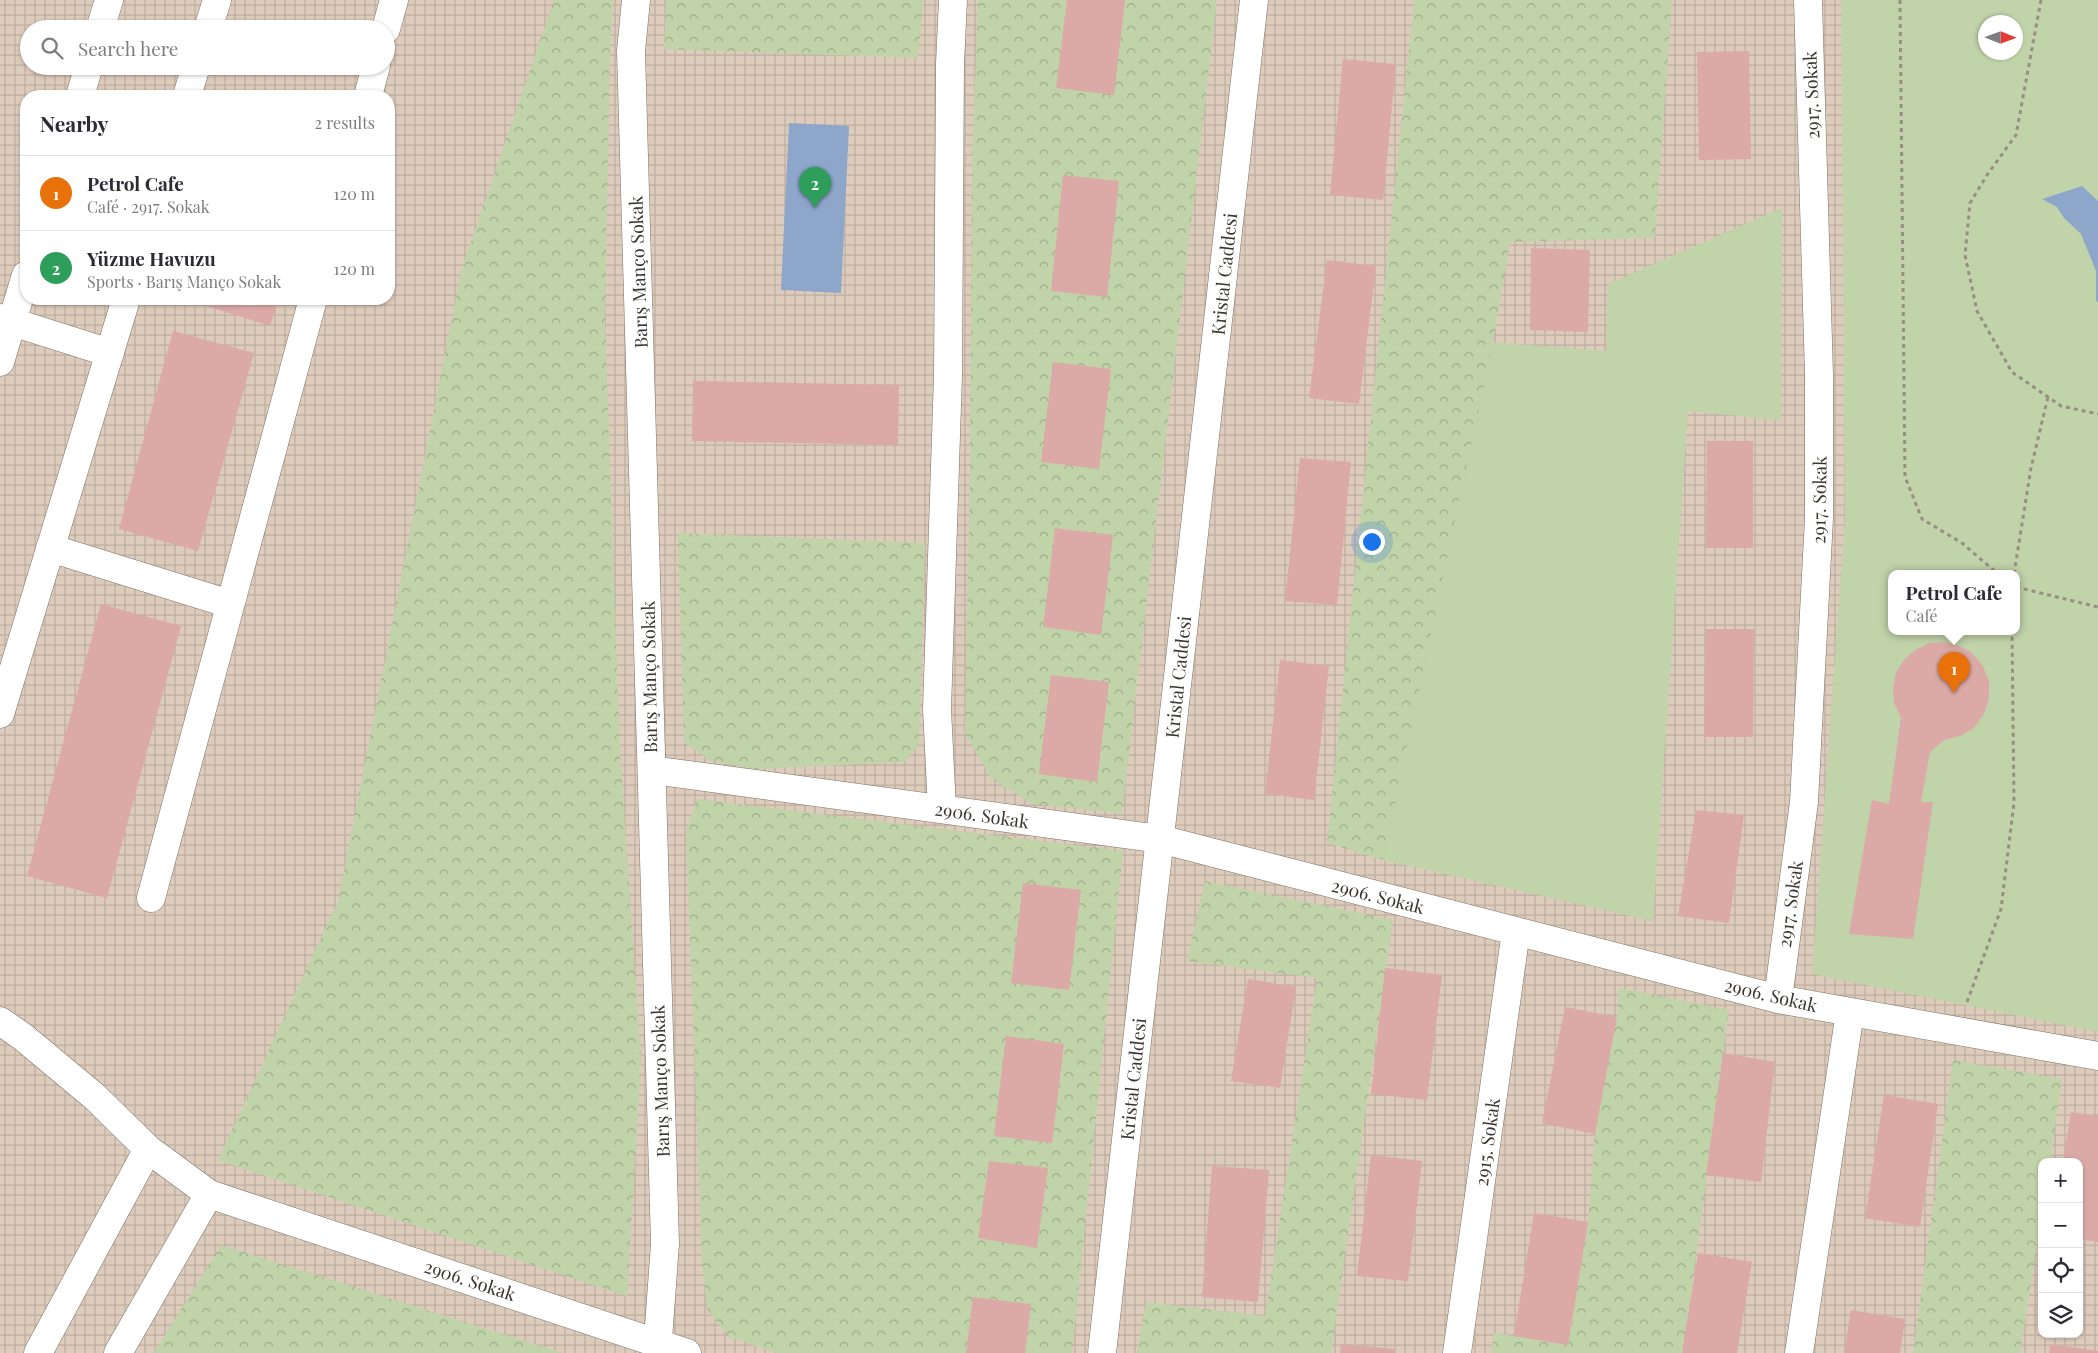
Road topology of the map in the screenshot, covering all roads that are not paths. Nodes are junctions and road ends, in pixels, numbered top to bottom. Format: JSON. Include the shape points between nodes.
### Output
{"nodes":[{"id":1,"x":109,"y":0,"type":"edge"},
{"id":2,"x":216,"y":0,"type":"edge"},
{"id":3,"x":394,"y":0,"type":"edge"},
{"id":4,"x":636,"y":0,"type":"edge"},
{"id":5,"x":953,"y":0,"type":"edge"},
{"id":6,"x":1254,"y":0,"type":"edge"},
{"id":7,"x":1808,"y":0,"type":"edge"},
{"id":8,"x":103,"y":20,"type":"edge"},
{"id":9,"x":210,"y":20,"type":"edge"},
{"id":10,"x":388,"y":20,"type":"edge"},
{"id":11,"x":86,"y":75,"type":"edge"},
{"id":12,"x":193,"y":75,"type":"edge"},
{"id":13,"x":374,"y":75,"type":"edge"},
{"id":14,"x":82,"y":90,"type":"edge"},
{"id":15,"x":189,"y":90,"type":"edge"},
{"id":16,"x":370,"y":90,"type":"edge"},
{"id":17,"x":20,"y":288,"type":"edge"},
{"id":18,"x":124,"y":305,"type":"edge"},
{"id":19,"x":311,"y":305,"type":"edge"},
{"id":20,"x":6,"y":320,"type":"edge"},
{"id":21,"x":110,"y":353,"type":"junction"},
{"id":22,"x":0,"y":362,"type":"edge"},
{"id":23,"x":50,"y":548,"type":"junction"},
{"id":24,"x":230,"y":604,"type":"junction"},
{"id":25,"x":0,"y":714,"type":"edge"},
{"id":26,"x":652,"y":770,"type":"junction"},
{"id":27,"x":942,"y":809,"type":"junction"},
{"id":28,"x":1160,"y":839,"type":"junction"},
{"id":29,"x":151,"y":898,"type":"dead end"},
{"id":30,"x":1516,"y":931,"type":"junction"},
{"id":31,"x":1778,"y":999,"type":"junction"},
{"id":32,"x":1850,"y":1012,"type":"junction"},
{"id":33,"x":0,"y":1021,"type":"edge"},
{"id":34,"x":2098,"y":1056,"type":"edge"},
{"id":35,"x":148,"y":1149,"type":"junction"},
{"id":36,"x":209,"y":1194,"type":"junction"},
{"id":37,"x":658,"y":1347,"type":"edge"},
{"id":38,"x":38,"y":1353,"type":"edge"},
{"id":39,"x":118,"y":1353,"type":"edge"},
{"id":40,"x":687,"y":1353,"type":"edge"},
{"id":41,"x":1102,"y":1353,"type":"edge"},
{"id":42,"x":1457,"y":1353,"type":"edge"},
{"id":43,"x":1799,"y":1353,"type":"edge"}],
"edges":[{"from":1,"to":8,"type":"street"},
{"from":2,"to":9,"type":"street"},
{"from":3,"to":10,"type":"street"},
{"from":4,"to":26,"type":"street","name":"Barış Manço Sokak","via":[[631,51]]},
{"from":5,"to":27,"type":"street","via":[[948,375],[937,710]]},
{"from":6,"to":28,"type":"street","name":"Kristal Caddesi"},
{"from":7,"to":31,"type":"street","name":"2917. Sokak","via":[[1820,518],[1804,802]]},
{"from":11,"to":14,"type":"street"},
{"from":12,"to":15,"type":"street"},
{"from":13,"to":16,"type":"street"},
{"from":17,"to":20,"type":"street"},
{"from":18,"to":21,"type":"street"},
{"from":19,"to":24,"type":"street"},
{"from":20,"to":21,"type":"street"},
{"from":20,"to":22,"type":"street"},
{"from":21,"to":23,"type":"street"},
{"from":23,"to":24,"type":"street"},
{"from":23,"to":25,"type":"street"},
{"from":24,"to":29,"type":"street"},
{"from":26,"to":27,"type":"street","name":"2906. Sokak"},
{"from":26,"to":37,"type":"street","name":"Barış Manço Sokak","via":[[665,1244]]},
{"from":27,"to":28,"type":"street","name":"2906. Sokak"},
{"from":28,"to":30,"type":"street","name":"2906. Sokak"},
{"from":28,"to":41,"type":"street","name":"Kristal Caddesi"},
{"from":30,"to":31,"type":"street","name":"2906. Sokak"},
{"from":30,"to":42,"type":"street","name":"2915. Sokak"},
{"from":31,"to":32,"type":"street","name":"2906. Sokak"},
{"from":32,"to":34,"type":"street","name":"2906. Sokak"},
{"from":32,"to":43,"type":"street"},
{"from":33,"to":35,"type":"street","name":"2906. Sokak","via":[[95,1097]]},
{"from":35,"to":36,"type":"street","name":"2906. Sokak"},
{"from":35,"to":38,"type":"street"},
{"from":36,"to":37,"type":"street","name":"2906. Sokak"},
{"from":36,"to":39,"type":"street"},
{"from":37,"to":40,"type":"street","name":"2906. Sokak"}]}
